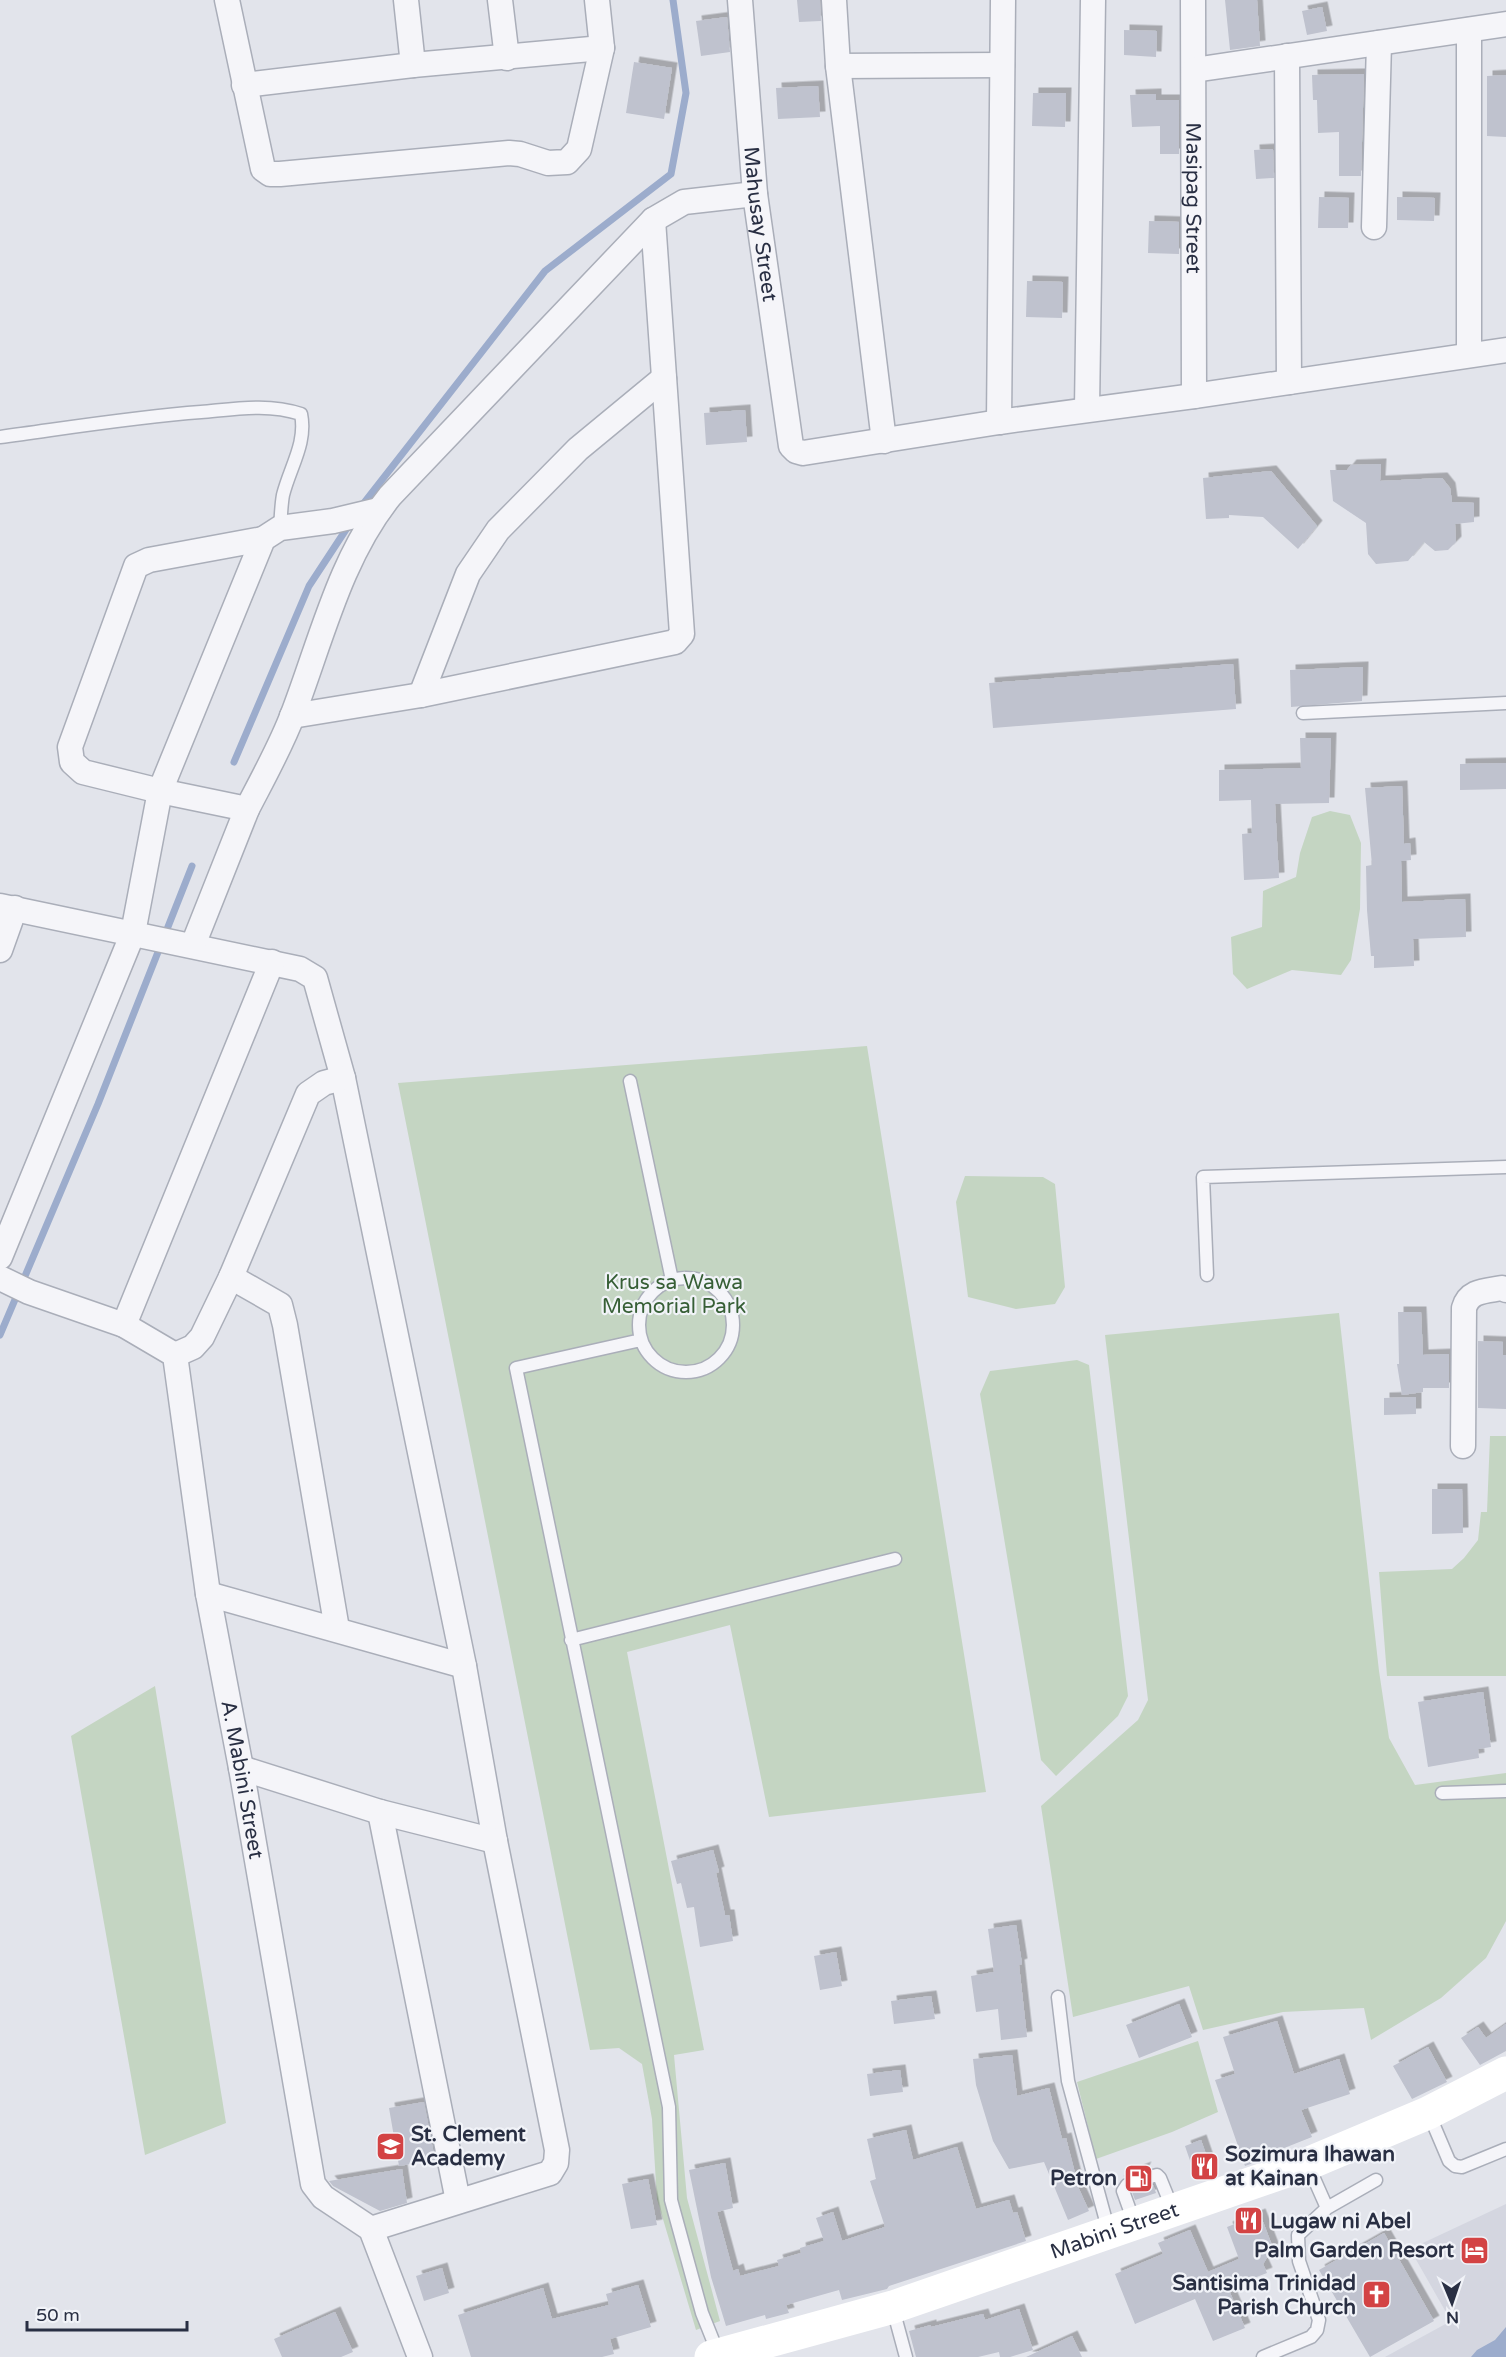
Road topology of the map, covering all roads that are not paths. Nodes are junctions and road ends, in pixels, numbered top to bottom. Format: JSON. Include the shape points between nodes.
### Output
{"nodes":[{"id":1,"x":227,"y":0,"type":"edge"},
{"id":2,"x":406,"y":0,"type":"edge"},
{"id":3,"x":500,"y":0,"type":"edge"},
{"id":4,"x":597,"y":0,"type":"edge"},
{"id":5,"x":740,"y":0,"type":"edge"},
{"id":6,"x":834,"y":0,"type":"edge"},
{"id":7,"x":1003,"y":0,"type":"edge"},
{"id":8,"x":1093,"y":0,"type":"edge"},
{"id":9,"x":1193,"y":0,"type":"edge"},
{"id":10,"x":1506,"y":24,"type":"edge"},
{"id":11,"x":1469,"y":30,"type":"junction"},
{"id":12,"x":1379,"y":43,"type":"junction"},
{"id":13,"x":602,"y":48,"type":"junction"},
{"id":14,"x":1287,"y":56,"type":"junction"},
{"id":15,"x":507,"y":58,"type":"junction"},
{"id":16,"x":413,"y":65,"type":"junction"},
{"id":17,"x":1002,"y":65,"type":"junction"},
{"id":18,"x":838,"y":66,"type":"junction"},
{"id":19,"x":1194,"y":70,"type":"junction"},
{"id":20,"x":244,"y":85,"type":"junction"},
{"id":21,"x":755,"y":194,"type":"junction"},
{"id":22,"x":653,"y":220,"type":"junction"},
{"id":23,"x":1374,"y":227,"type":"dead end"},
{"id":24,"x":1506,"y":350,"type":"edge"},
{"id":25,"x":1469,"y":354,"type":"junction"},
{"id":26,"x":664,"y":378,"type":"junction"},
{"id":27,"x":1289,"y":382,"type":"junction"},
{"id":28,"x":1194,"y":396,"type":"junction"},
{"id":29,"x":1087,"y":409,"type":"junction"},
{"id":30,"x":999,"y":422,"type":"junction"},
{"id":31,"x":0,"y":437,"type":"edge"},
{"id":32,"x":884,"y":441,"type":"junction"},
{"id":33,"x":374,"y":511,"type":"junction"},
{"id":34,"x":271,"y":533,"type":"junction"},
{"id":35,"x":421,"y":695,"type":"junction"},
{"id":36,"x":1506,"y":703,"type":"edge"},
{"id":37,"x":1303,"y":713,"type":"dead end"},
{"id":38,"x":292,"y":717,"type":"junction"},
{"id":39,"x":160,"y":791,"type":"junction"},
{"id":40,"x":247,"y":809,"type":"junction"},
{"id":41,"x":7,"y":907,"type":"edge"},
{"id":42,"x":143,"y":935,"type":"junction"},
{"id":43,"x":185,"y":944,"type":"junction"},
{"id":44,"x":0,"y":950,"type":"edge"},
{"id":45,"x":272,"y":962,"type":"junction"},
{"id":46,"x":343,"y":1078,"type":"junction"},
{"id":47,"x":630,"y":1081,"type":"dead end"},
{"id":48,"x":1506,"y":1167,"type":"edge"},
{"id":49,"x":0,"y":1257,"type":"edge"},
{"id":50,"x":1207,"y":1275,"type":"dead end"},
{"id":51,"x":231,"y":1277,"type":"junction"},
{"id":52,"x":672,"y":1280,"type":"junction"},
{"id":53,"x":13,"y":1284,"type":"edge"},
{"id":54,"x":1506,"y":1290,"type":"edge"},
{"id":55,"x":124,"y":1325,"type":"junction"},
{"id":56,"x":641,"y":1340,"type":"junction"},
{"id":57,"x":175,"y":1355,"type":"junction"},
{"id":58,"x":1463,"y":1446,"type":"dead end"},
{"id":59,"x":895,"y":1559,"type":"dead end"},
{"id":60,"x":208,"y":1594,"type":"junction"},
{"id":61,"x":337,"y":1629,"type":"junction"},
{"id":62,"x":571,"y":1640,"type":"junction"},
{"id":63,"x":464,"y":1666,"type":"junction"},
{"id":64,"x":241,"y":1768,"type":"junction"},
{"id":65,"x":1506,"y":1791,"type":"edge"},
{"id":66,"x":1442,"y":1793,"type":"dead end"},
{"id":67,"x":381,"y":1812,"type":"junction"},
{"id":68,"x":495,"y":1840,"type":"junction"},
{"id":69,"x":1058,"y":1997,"type":"dead end"},
{"id":70,"x":1506,"y":2073,"type":"edge"},
{"id":71,"x":1428,"y":2113,"type":"junction"},
{"id":72,"x":1506,"y":2149,"type":"edge"},
{"id":73,"x":1307,"y":2164,"type":"junction"},
{"id":74,"x":1150,"y":2176,"type":"dead end"},
{"id":75,"x":1376,"y":2180,"type":"dead end"},
{"id":76,"x":1127,"y":2185,"type":"dead end"},
{"id":77,"x":458,"y":2201,"type":"junction"},
{"id":78,"x":1327,"y":2208,"type":"junction"},
{"id":79,"x":1174,"y":2211,"type":"junction"},
{"id":80,"x":371,"y":2229,"type":"junction"},
{"id":81,"x":1122,"y":2229,"type":"junction"},
{"id":82,"x":893,"y":2307,"type":"junction"},
{"id":83,"x":715,"y":2356,"type":"edge"},
{"id":84,"x":420,"y":2357,"type":"edge"},
{"id":85,"x":906,"y":2357,"type":"edge"},
{"id":86,"x":1263,"y":2357,"type":"edge"}],
"edges":[{"from":1,"to":20,"type":"street"},
{"from":2,"to":16,"type":"street"},
{"from":3,"to":15,"type":"street"},
{"from":4,"to":13,"type":"street"},
{"from":5,"to":21,"type":"street","name":"Mahusay Street"},
{"from":6,"to":18,"type":"street"},
{"from":7,"to":17,"type":"street"},
{"from":8,"to":29,"type":"street"},
{"from":9,"to":19,"type":"street","name":"Masipag Street"},
{"from":10,"to":11,"type":"street"},
{"from":11,"to":12,"type":"street"},
{"from":11,"to":25,"type":"street"},
{"from":12,"to":14,"type":"street"},
{"from":12,"to":23,"type":"street"},
{"from":13,"to":15,"type":"street"},
{"from":13,"to":20,"type":"street","via":[[579,149],[567,162],[548,163],[509,153],[270,174],[263,169]]},
{"from":14,"to":19,"type":"street"},
{"from":14,"to":27,"type":"street"},
{"from":15,"to":16,"type":"street"},
{"from":16,"to":20,"type":"street"},
{"from":17,"to":18,"type":"street"},
{"from":17,"to":30,"type":"street"},
{"from":18,"to":32,"type":"street"},
{"from":19,"to":28,"type":"street","name":"Masipag Street"},
{"from":21,"to":22,"type":"street","via":[[684,202]]},
{"from":21,"to":32,"type":"street","name":"Mahusay Street","via":[[791,446],[803,453]]},
{"from":22,"to":26,"type":"street"},
{"from":22,"to":33,"type":"street"},
{"from":24,"to":25,"type":"street"},
{"from":25,"to":27,"type":"street"},
{"from":26,"to":35,"type":"street","via":[[578,449],[498,530],[468,574]]},
{"from":26,"to":35,"type":"street","via":[[680,639]]},
{"from":27,"to":28,"type":"street"},
{"from":28,"to":29,"type":"street"},
{"from":29,"to":30,"type":"street"},
{"from":30,"to":32,"type":"street"},
{"from":31,"to":34,"type":"lane","via":[[163,415],[265,406],[285,408],[301,414],[303,424]]},
{"from":33,"to":34,"type":"street"},
{"from":33,"to":38,"type":"street","via":[[347,570]]},
{"from":34,"to":39,"type":"street"},
{"from":34,"to":39,"type":"street","via":[[136,566],[70,747],[72,762],[83,772]]},
{"from":35,"to":38,"type":"street"},
{"from":36,"to":37,"type":"lane"},
{"from":38,"to":40,"type":"street"},
{"from":39,"to":40,"type":"street"},
{"from":39,"to":42,"type":"street"},
{"from":40,"to":43,"type":"street"},
{"from":41,"to":42,"type":"street"},
{"from":41,"to":44,"type":"street"},
{"from":42,"to":43,"type":"street"},
{"from":42,"to":49,"type":"street"},
{"from":43,"to":45,"type":"street"},
{"from":45,"to":46,"type":"street","via":[[300,969],[315,978]]},
{"from":45,"to":55,"type":"street"},
{"from":46,"to":51,"type":"street","via":[[324,1083],[308,1094]]},
{"from":46,"to":63,"type":"street"},
{"from":47,"to":52,"type":"lane"},
{"from":48,"to":50,"type":"lane","via":[[1203,1177]]},
{"from":51,"to":57,"type":"street","via":[[202,1337],[193,1347]]},
{"from":51,"to":61,"type":"street","via":[[279,1305]]},
{"from":52,"to":56,"type":"lane","via":[[648,1297],[641,1311]]},
{"from":52,"to":56,"type":"lane","via":[[701,1280],[725,1297],[734,1325],[728,1347],[714,1364],[686,1373],[658,1363]]},
{"from":53,"to":55,"type":"street"},
{"from":54,"to":58,"type":"street","via":[[1472,1294],[1464,1308]]},
{"from":55,"to":57,"type":"street"},
{"from":56,"to":62,"type":"lane","via":[[516,1368]]},
{"from":57,"to":60,"type":"street","name":"A. Mabini Street"},
{"from":59,"to":62,"type":"lane"},
{"from":60,"to":61,"type":"street"},
{"from":60,"to":64,"type":"street","name":"A. Mabini Street"},
{"from":61,"to":63,"type":"street"},
{"from":62,"to":83,"type":"lane","via":[[669,2107],[671,2200]]},
{"from":63,"to":68,"type":"street"},
{"from":64,"to":67,"type":"street"},
{"from":64,"to":80,"type":"street","name":"A. Mabini Street","via":[[313,2184],[323,2197]]},
{"from":65,"to":66,"type":"lane"},
{"from":67,"to":68,"type":"street"},
{"from":67,"to":77,"type":"street"},
{"from":68,"to":77,"type":"street","via":[[557,2150],[556,2163],[550,2173]]},
{"from":69,"to":81,"type":"lane","via":[[1068,2081]]},
{"from":70,"to":71,"type":"main road","name":"Mabini Street"},
{"from":71,"to":72,"type":"lane","via":[[1449,2161],[1455,2166],[1462,2167]]},
{"from":71,"to":73,"type":"main road","name":"Mabini Street"},
{"from":73,"to":78,"type":"lane"},
{"from":73,"to":79,"type":"main road","name":"Mabini Street"},
{"from":74,"to":79,"type":"lane","via":[[1160,2178]]},
{"from":75,"to":78,"type":"lane"},
{"from":76,"to":81,"type":"lane","via":[[1123,2191]]},
{"from":77,"to":80,"type":"street"},
{"from":78,"to":86,"type":"lane","via":[[1299,2235],[1299,2260],[1319,2320],[1317,2330],[1311,2337]]},
{"from":79,"to":81,"type":"main road","name":"Mabini Street"},
{"from":80,"to":84,"type":"street"},
{"from":81,"to":82,"type":"main road","name":"Mabini Street"},
{"from":82,"to":83,"type":"main road","name":"Mabini Street"},
{"from":82,"to":85,"type":"lane"}]}
